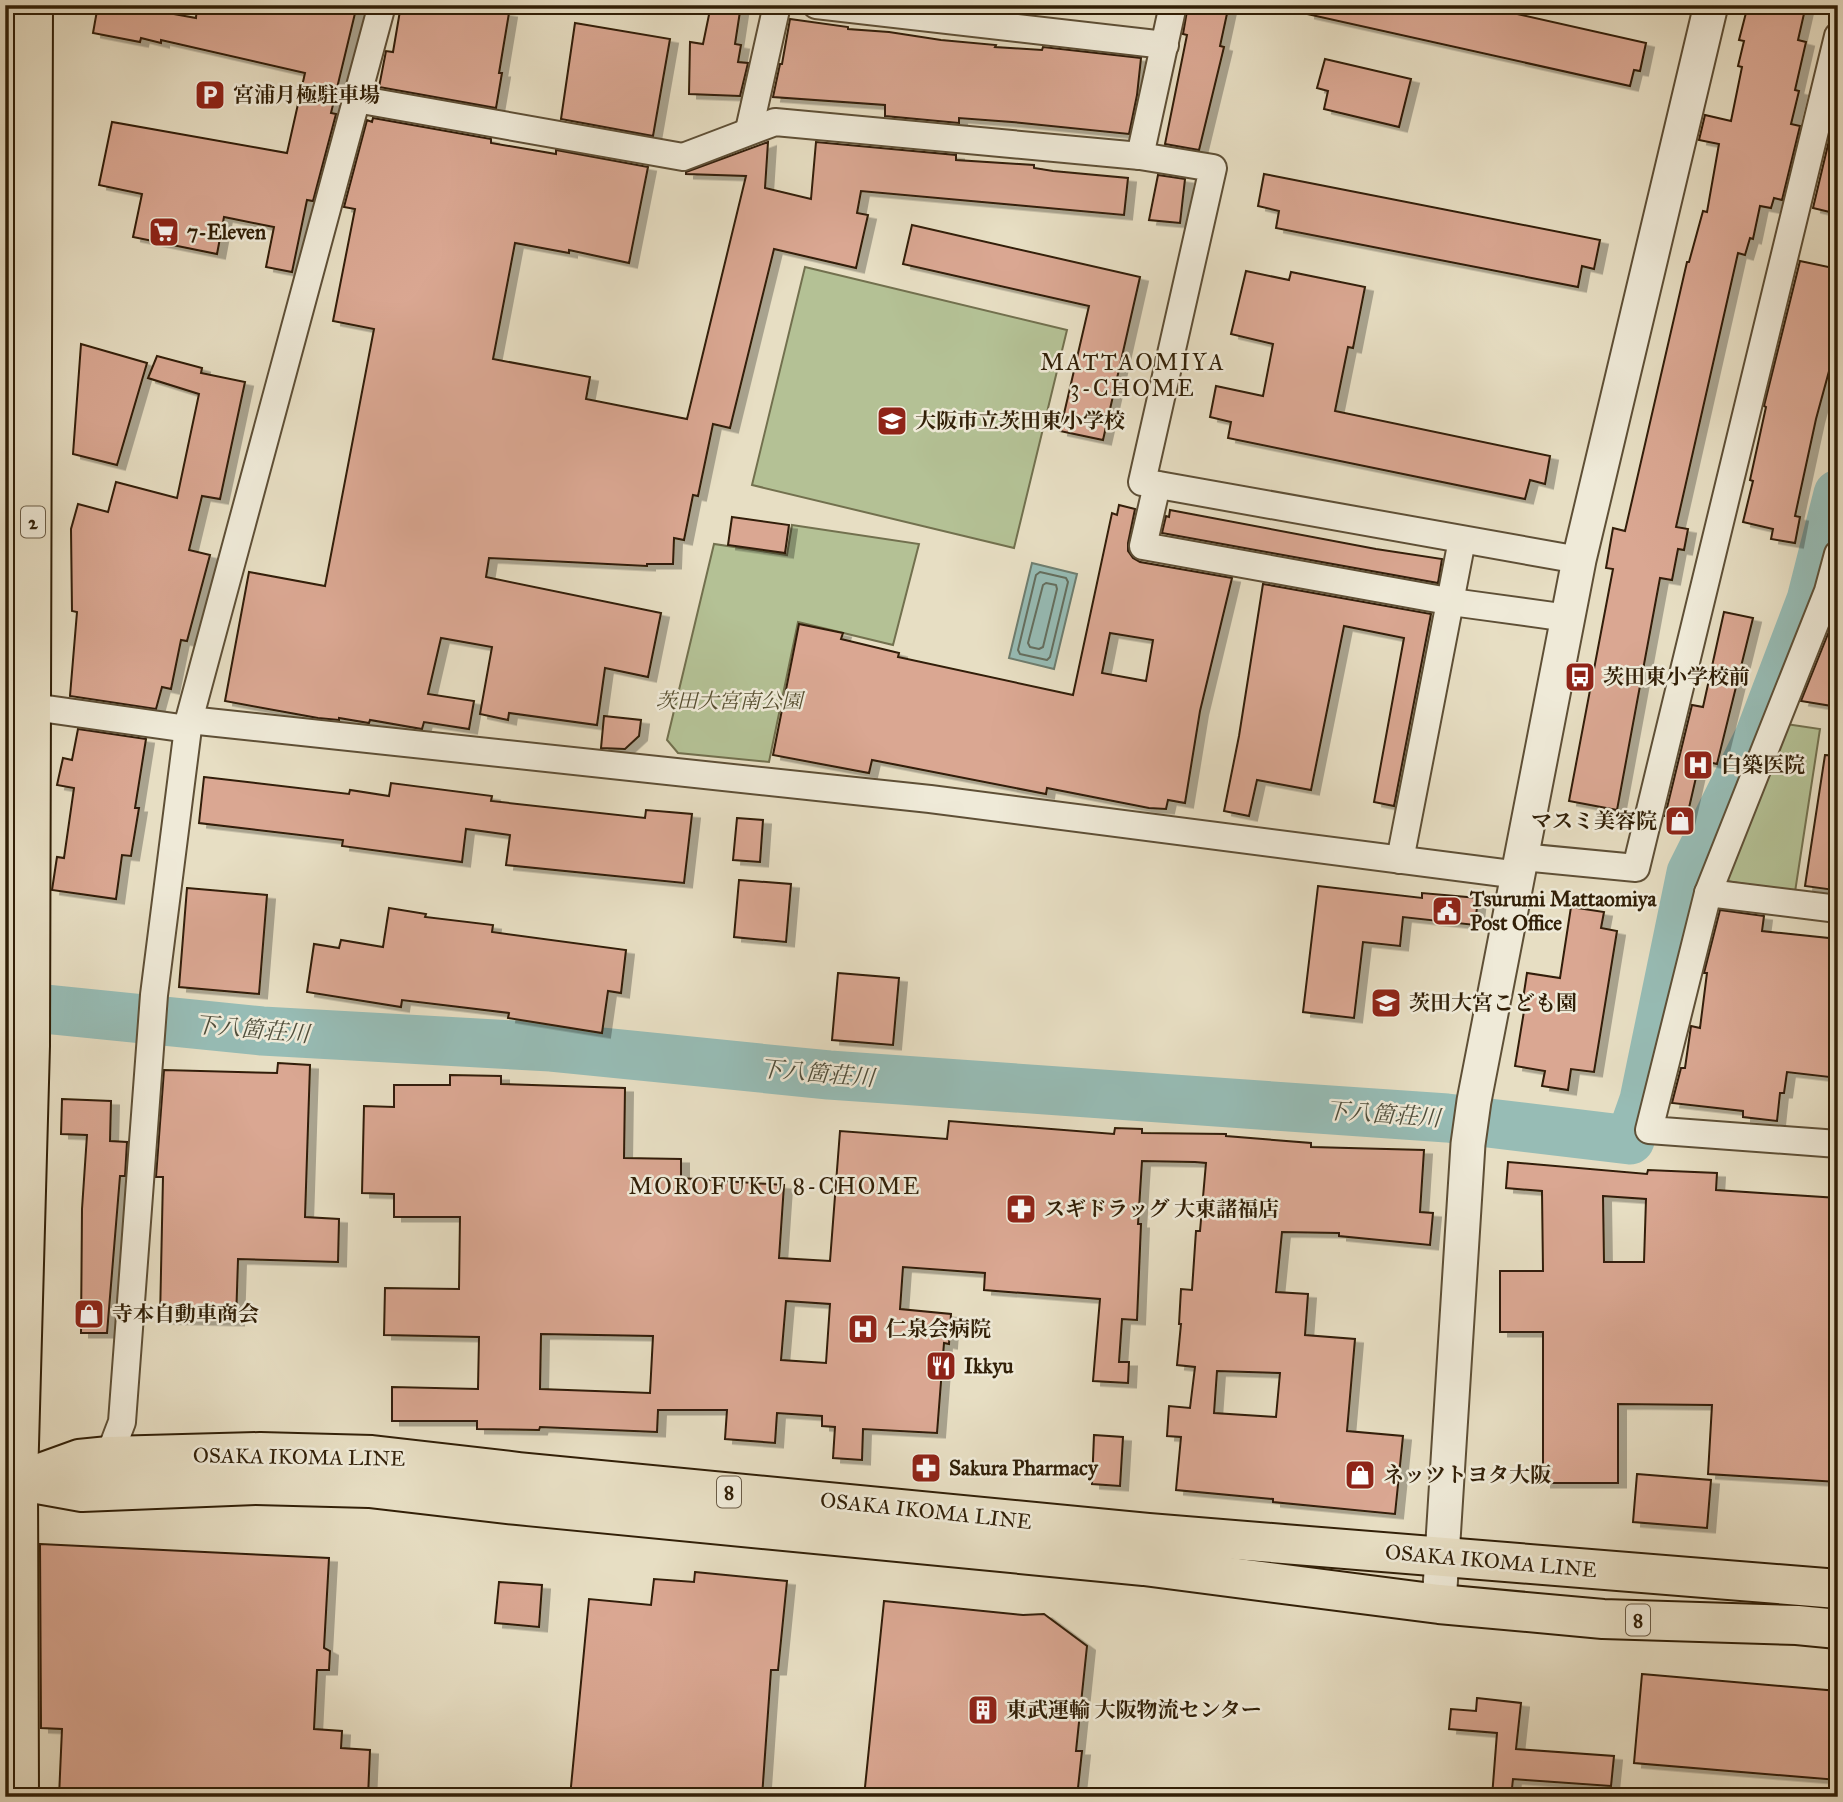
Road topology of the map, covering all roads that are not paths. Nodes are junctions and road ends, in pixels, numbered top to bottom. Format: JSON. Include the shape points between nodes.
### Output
{"nodes":[{"id":1,"x":33,"y":5,"type":"edge"},
{"id":2,"x":382,"y":5,"type":"edge"},
{"id":3,"x":777,"y":5,"type":"edge"},
{"id":4,"x":816,"y":5,"type":"edge"},
{"id":5,"x":1173,"y":5,"type":"edge"},
{"id":6,"x":1711,"y":5,"type":"edge"},
{"id":7,"x":1838,"y":36,"type":"edge"},
{"id":8,"x":1165,"y":45,"type":"junction"},
{"id":9,"x":33,"y":83,"type":"junction"},
{"id":10,"x":356,"y":99,"type":"junction"},
{"id":11,"x":749,"y":130,"type":"junction"},
{"id":12,"x":1140,"y":156,"type":"junction"},
{"id":13,"x":5,"y":310,"type":"edge"},
{"id":14,"x":1157,"y":485,"type":"junction"},
{"id":15,"x":1462,"y":540,"type":"junction"},
{"id":16,"x":1838,"y":554,"type":"edge"},
{"id":17,"x":1579,"y":561,"type":"junction"},
{"id":18,"x":1449,"y":602,"type":"junction"},
{"id":19,"x":1568,"y":618,"type":"junction"},
{"id":20,"x":33,"y":707,"type":"junction"},
{"id":21,"x":188,"y":724,"type":"junction"},
{"id":22,"x":1401,"y":860,"type":"junction"},
{"id":23,"x":1520,"y":866,"type":"junction"},
{"id":24,"x":1708,"y":893,"type":"junction"},
{"id":25,"x":1838,"y":909,"type":"edge"},
{"id":26,"x":1838,"y":1144,"type":"edge"},
{"id":27,"x":109,"y":1456,"type":"junction"},
{"id":28,"x":12,"y":1481,"type":"edge"},
{"id":29,"x":1443,"y":1557,"type":"junction"},
{"id":30,"x":1838,"y":1589,"type":"edge"},
{"id":31,"x":1439,"y":1604,"type":"junction"},
{"id":32,"x":1838,"y":1629,"type":"edge"},
{"id":33,"x":19,"y":1797,"type":"edge"}],
"edges":[{"from":1,"to":9,"type":"main road","number":"2"},
{"from":2,"to":10,"type":"street"},
{"from":3,"to":11,"type":"street"},
{"from":4,"to":8,"type":"street"},
{"from":5,"to":8,"type":"street"},
{"from":6,"to":17,"type":"street"},
{"from":7,"to":23,"type":"street","via":[[1636,868]]},
{"from":8,"to":12,"type":"street"},
{"from":9,"to":13,"type":"main road","via":[[20,235]]},
{"from":9,"to":20,"type":"main road","number":"2"},
{"from":10,"to":11,"type":"street","via":[[683,157]]},
{"from":10,"to":21,"type":"street"},
{"from":11,"to":12,"type":"street","via":[[775,122]]},
{"from":12,"to":14,"type":"street","via":[[1213,168],[1142,482]]},
{"from":14,"to":15,"type":"street"},
{"from":14,"to":18,"type":"street","via":[[1143,546]]},
{"from":15,"to":17,"type":"street"},
{"from":15,"to":18,"type":"street"},
{"from":16,"to":24,"type":"street","via":[[1828,591]]},
{"from":17,"to":19,"type":"street"},
{"from":18,"to":19,"type":"street"},
{"from":18,"to":22,"type":"street"},
{"from":19,"to":23,"type":"street"},
{"from":20,"to":21,"type":"street"},
{"from":20,"to":28,"type":"main road","number":"2","via":[[30,1046]]},
{"from":21,"to":22,"type":"street","via":[[921,798]]},
{"from":21,"to":27,"type":"street","via":[[154,995],[122,1422]]},
{"from":22,"to":23,"type":"street"},
{"from":23,"to":29,"type":"street","via":[[1468,1144]]},
{"from":24,"to":25,"type":"street"},
{"from":24,"to":26,"type":"street","via":[[1649,1130]]},
{"from":27,"to":28,"type":"main road","name":"OSAKA IKOMA LINE","number":"8","via":[[79,1459]]},
{"from":27,"to":29,"type":"main road","name":"OSAKA IKOMA LINE","number":"8","via":[[372,1455],[1148,1533]]},
{"from":28,"to":31,"type":"main road","name":"OSAKA IKOMA LINE","number":"8","via":[[82,1492],[256,1485],[369,1488],[1144,1566]]},
{"from":28,"to":33,"type":"main road","number":"2"},
{"from":29,"to":30,"type":"main road","name":"OSAKA IKOMA LINE","number":"8"},
{"from":29,"to":31,"type":"street"},
{"from":31,"to":32,"type":"main road","name":"OSAKA IKOMA LINE","number":"8","via":[[1604,1619]]}]}
